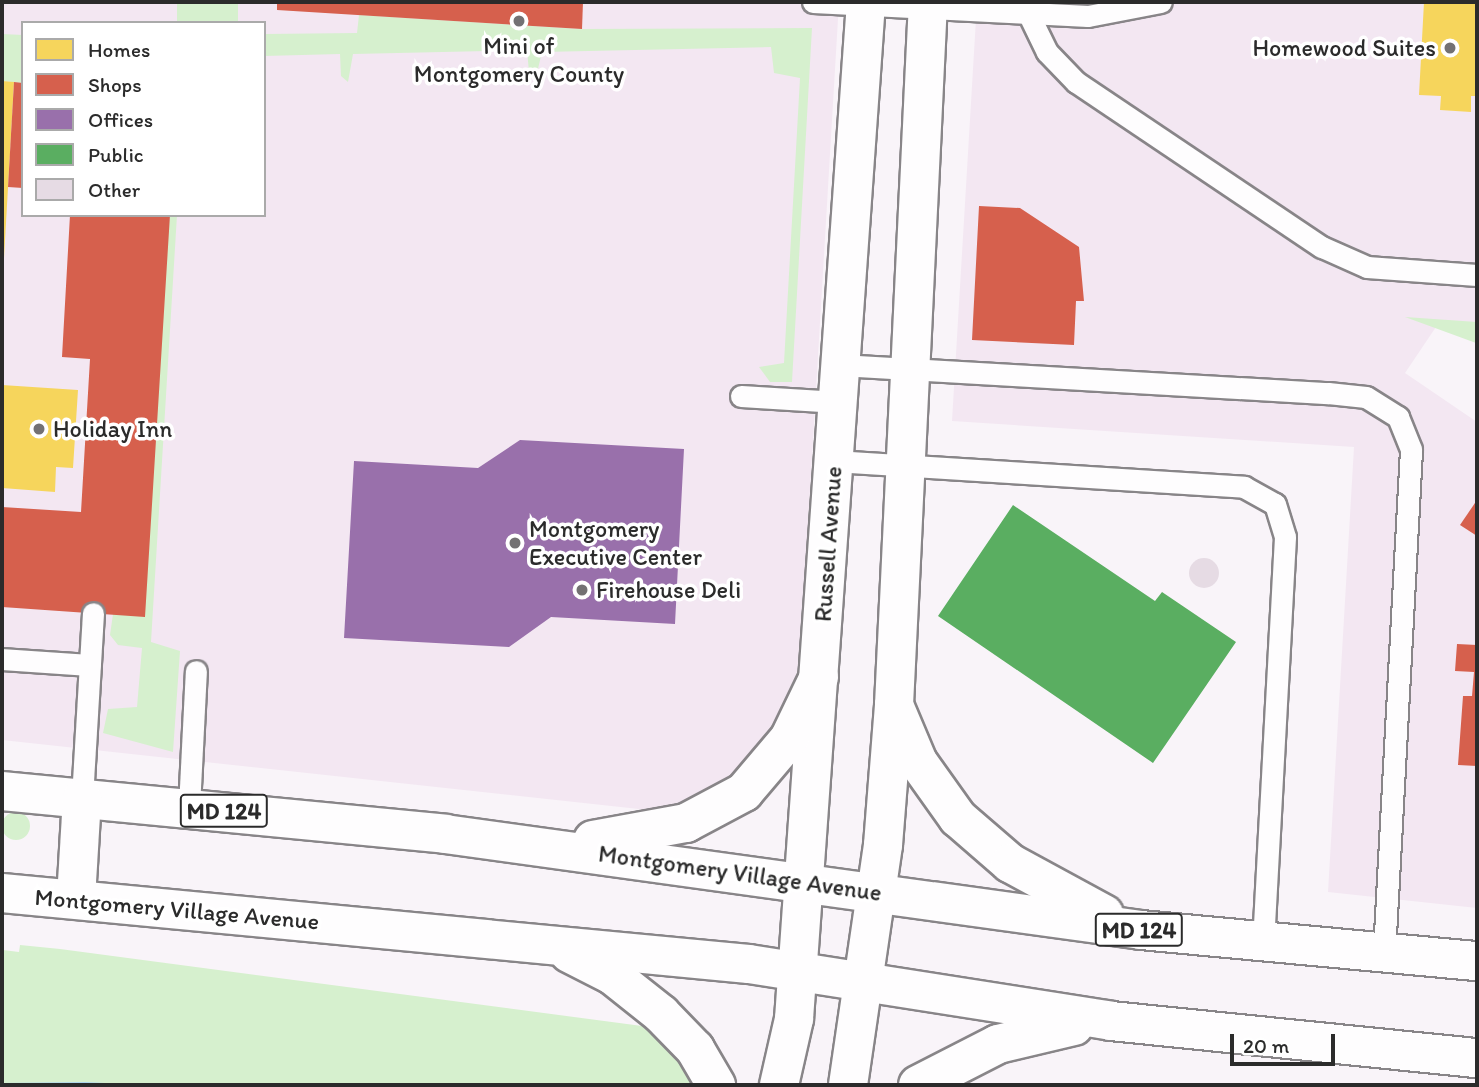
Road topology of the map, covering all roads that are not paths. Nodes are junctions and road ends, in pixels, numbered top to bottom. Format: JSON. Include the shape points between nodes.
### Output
{"nodes":[{"id":1,"x":813,"y":2,"type":"edge"},
{"id":2,"x":1161,"y":2,"type":"edge"},
{"id":3,"x":866,"y":4,"type":"edge"},
{"id":4,"x":928,"y":6,"type":"edge"},
{"id":5,"x":1029,"y":15,"type":"junction"},
{"id":6,"x":1477,"y":275,"type":"edge"},
{"id":7,"x":911,"y":369,"type":"junction"},
{"id":8,"x":839,"y":383,"type":"junction"},
{"id":9,"x":741,"y":396,"type":"dead end"},
{"id":10,"x":834,"y":461,"type":"junction"},
{"id":11,"x":905,"y":466,"type":"junction"},
{"id":12,"x":93,"y":613,"type":"dead end"},
{"id":13,"x":2,"y":659,"type":"edge"},
{"id":14,"x":90,"y":665,"type":"junction"},
{"id":15,"x":196,"y":671,"type":"dead end"},
{"id":16,"x":819,"y":677,"type":"junction"},
{"id":17,"x":894,"y":705,"type":"junction"},
{"id":18,"x":2,"y":791,"type":"edge"},
{"id":19,"x":82,"y":798,"type":"junction"},
{"id":20,"x":189,"y":807,"type":"junction"},
{"id":21,"x":527,"y":844,"type":"junction"},
{"id":22,"x":802,"y":881,"type":"junction"},
{"id":23,"x":877,"y":891,"type":"junction"},
{"id":24,"x":2,"y":893,"type":"edge"},
{"id":25,"x":76,"y":899,"type":"junction"},
{"id":26,"x":1141,"y":930,"type":"junction"},
{"id":27,"x":548,"y":942,"type":"junction"},
{"id":28,"x":1262,"y":943,"type":"junction"},
{"id":29,"x":1384,"y":954,"type":"junction"},
{"id":30,"x":1477,"y":961,"type":"edge"},
{"id":31,"x":797,"y":972,"type":"junction"},
{"id":32,"x":866,"y":983,"type":"junction"},
{"id":33,"x":1111,"y":1021,"type":"junction"},
{"id":34,"x":1477,"y":1058,"type":"edge"},
{"id":35,"x":716,"y":1085,"type":"edge"},
{"id":36,"x":779,"y":1085,"type":"edge"},
{"id":37,"x":848,"y":1085,"type":"edge"},
{"id":38,"x":918,"y":1085,"type":"edge"}],
"edges":[{"from":1,"to":3,"type":"lane"},
{"from":2,"to":5,"type":"lane","via":[[1117,13]]},
{"from":3,"to":4,"type":"lane"},
{"from":3,"to":8,"type":"main road","name":"Russell Avenue"},
{"from":4,"to":5,"type":"lane"},
{"from":4,"to":7,"type":"main road"},
{"from":5,"to":6,"type":"lane","via":[[1047,52],[1076,82],[1322,247],[1367,267]]},
{"from":7,"to":8,"type":"lane"},
{"from":7,"to":11,"type":"main road"},
{"from":7,"to":29,"type":"lane","via":[[1338,394],[1366,397],[1398,417],[1411,450]]},
{"from":8,"to":9,"type":"lane"},
{"from":8,"to":10,"type":"main road","name":"Russell Avenue"},
{"from":10,"to":11,"type":"lane"},
{"from":10,"to":16,"type":"main road","name":"Russell Avenue"},
{"from":11,"to":17,"type":"main road"},
{"from":11,"to":28,"type":"lane","via":[[1244,486],[1275,504],[1285,537]]},
{"from":12,"to":14,"type":"lane"},
{"from":13,"to":14,"type":"lane"},
{"from":14,"to":19,"type":"lane"},
{"from":15,"to":20,"type":"lane"},
{"from":16,"to":21,"type":"main road","via":[[789,738],[744,792],[686,823],[613,838]]},
{"from":16,"to":22,"type":"main road","name":"Russell Avenue"},
{"from":17,"to":23,"type":"main road"},
{"from":17,"to":26,"type":"main road","via":[[918,762],[958,818],[1057,892]]},
{"from":18,"to":19,"type":"main road","name":"Montgomery Village Avenue","number":"MD 124"},
{"from":19,"to":20,"type":"main road","name":"Montgomery Village Avenue","number":"MD 124"},
{"from":19,"to":25,"type":"main road"},
{"from":20,"to":21,"type":"main road","name":"Montgomery Village Avenue","number":"MD 124"},
{"from":21,"to":22,"type":"main road","name":"Montgomery Village Avenue","number":"MD 124"},
{"from":22,"to":23,"type":"main road","name":"Montgomery Village Avenue","number":"MD 124"},
{"from":22,"to":31,"type":"main road","name":"Russell Avenue"},
{"from":23,"to":26,"type":"main road","name":"Montgomery Village Avenue","number":"MD 124"},
{"from":23,"to":32,"type":"main road"},
{"from":24,"to":25,"type":"main road","name":"Montgomery Village Avenue"},
{"from":25,"to":27,"type":"main road","name":"Montgomery Village Avenue"},
{"from":26,"to":28,"type":"main road","name":"Montgomery Village Avenue","number":"MD 124"},
{"from":27,"to":31,"type":"main road","name":"Montgomery Village Avenue"},
{"from":27,"to":35,"type":"main road","via":[[612,975],[662,1014],[695,1049]]},
{"from":28,"to":29,"type":"main road","name":"Montgomery Village Avenue","number":"MD 124"},
{"from":29,"to":30,"type":"main road","name":"Montgomery Village Avenue","number":"MD 124"},
{"from":31,"to":32,"type":"main road","name":"Montgomery Village Avenue"},
{"from":31,"to":36,"type":"main road","name":"Russell Avenue"},
{"from":32,"to":33,"type":"main road","name":"Montgomery Village Avenue"},
{"from":32,"to":37,"type":"main road"},
{"from":33,"to":34,"type":"main road","name":"Montgomery Village Avenue"},
{"from":33,"to":38,"type":"main road","via":[[998,1044]]}]}
